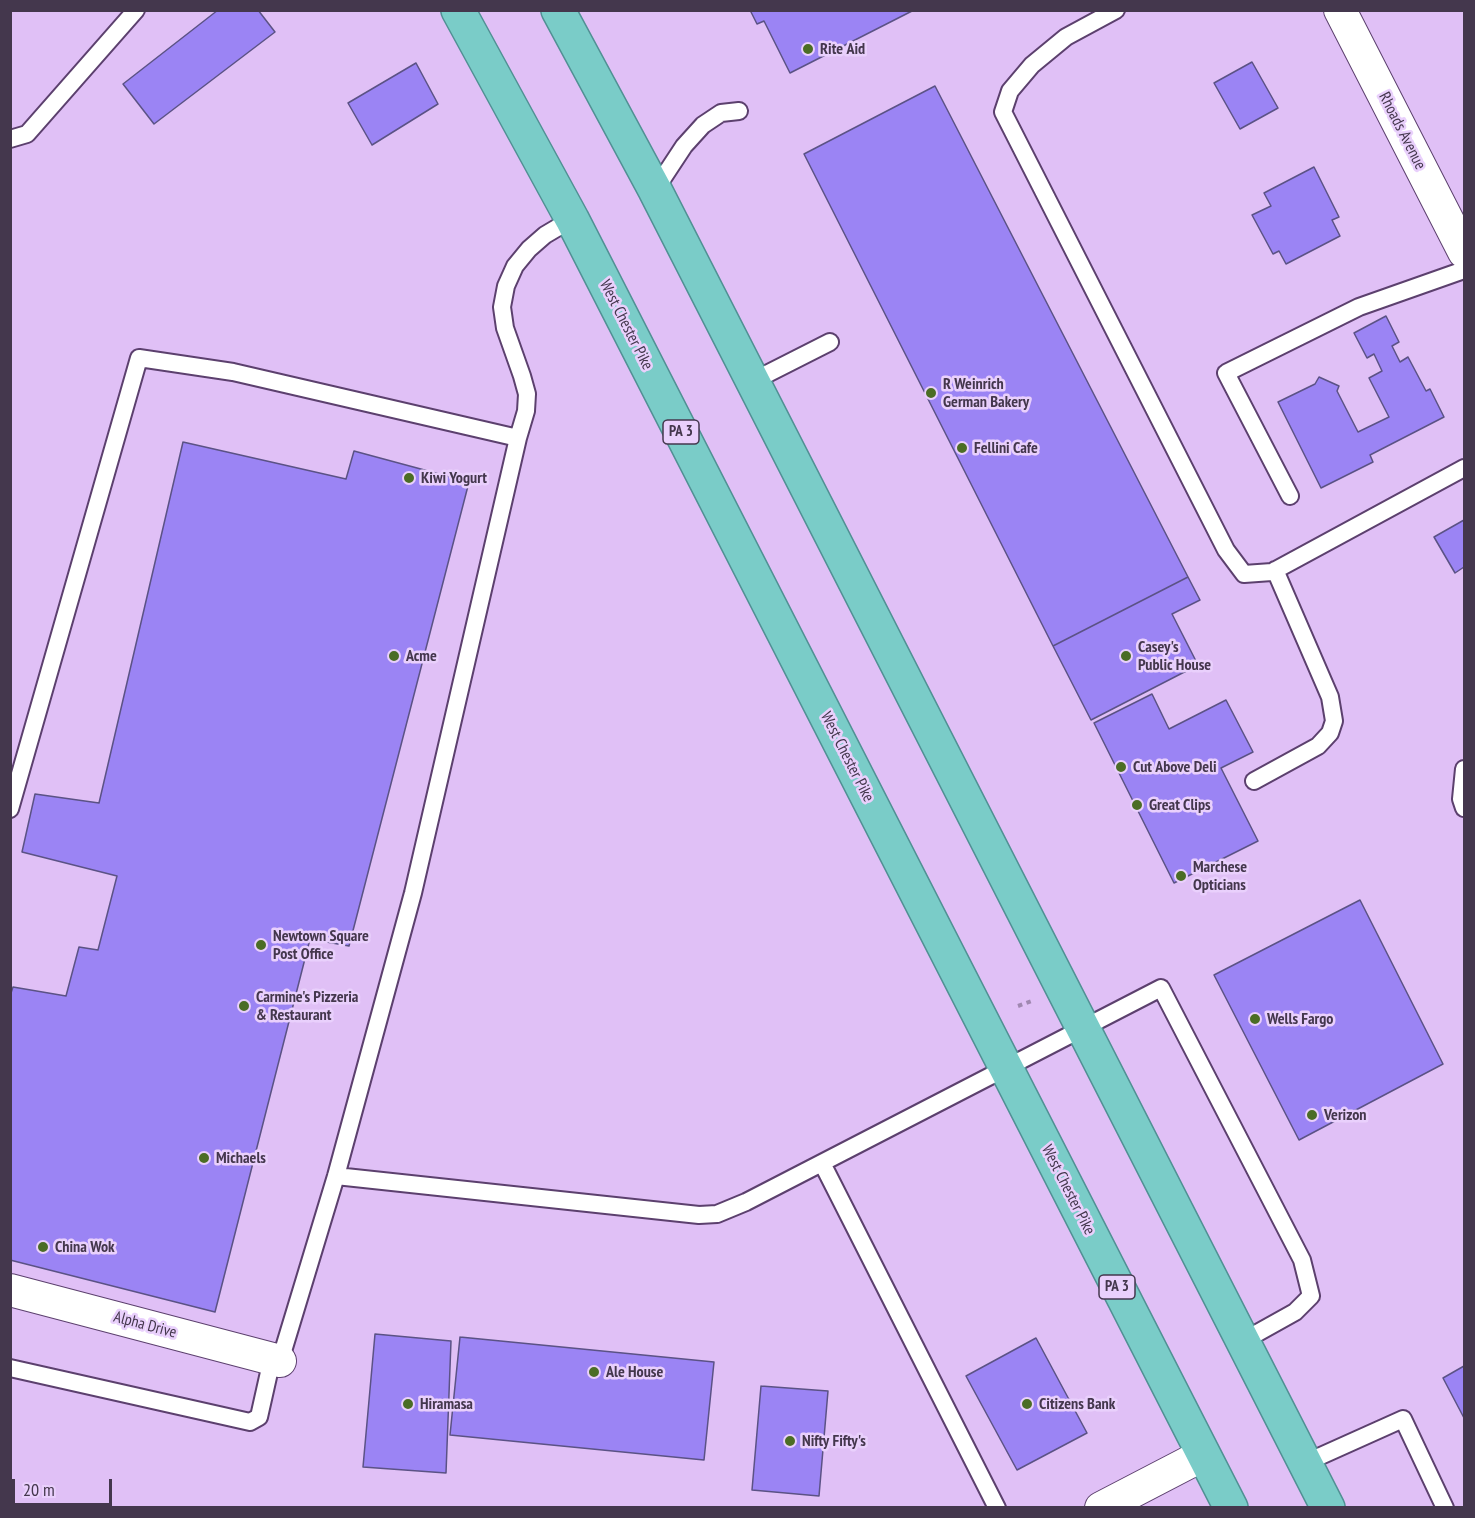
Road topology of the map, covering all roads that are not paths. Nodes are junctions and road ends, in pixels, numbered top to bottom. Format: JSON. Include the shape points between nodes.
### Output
{"nodes":[{"id":1,"x":136,"y":10,"type":"edge"},
{"id":2,"x":458,"y":10,"type":"edge"},
{"id":3,"x":558,"y":10,"type":"edge"},
{"id":4,"x":1116,"y":10,"type":"edge"},
{"id":5,"x":1340,"y":10,"type":"edge"},
{"id":6,"x":739,"y":111,"type":"dead end"},
{"id":7,"x":10,"y":139,"type":"edge"},
{"id":8,"x":655,"y":189,"type":"junction"},
{"id":9,"x":572,"y":219,"type":"junction"},
{"id":10,"x":1464,"y":252,"type":"edge"},
{"id":11,"x":1464,"y":270,"type":"edge"},
{"id":12,"x":830,"y":342,"type":"dead end"},
{"id":13,"x":753,"y":381,"type":"junction"},
{"id":14,"x":518,"y":438,"type":"junction"},
{"id":15,"x":1464,"y":468,"type":"edge"},
{"id":16,"x":1290,"y":496,"type":"dead end"},
{"id":17,"x":1275,"y":570,"type":"junction"},
{"id":18,"x":1464,"y":769,"type":"edge"},
{"id":19,"x":1254,"y":781,"type":"dead end"},
{"id":20,"x":1464,"y":808,"type":"edge"},
{"id":21,"x":10,"y":809,"type":"edge"},
{"id":22,"x":1083,"y":1028,"type":"junction"},
{"id":23,"x":1006,"y":1067,"type":"junction"},
{"id":24,"x":822,"y":1163,"type":"junction"},
{"id":25,"x":336,"y":1176,"type":"junction"},
{"id":26,"x":10,"y":1290,"type":"edge"},
{"id":27,"x":1243,"y":1341,"type":"junction"},
{"id":28,"x":276,"y":1360,"type":"junction"},
{"id":29,"x":10,"y":1368,"type":"edge"},
{"id":30,"x":1203,"y":1455,"type":"junction"},
{"id":31,"x":1305,"y":1463,"type":"junction"},
{"id":32,"x":997,"y":1508,"type":"edge"},
{"id":33,"x":1101,"y":1508,"type":"edge"},
{"id":34,"x":1231,"y":1508,"type":"edge"},
{"id":35,"x":1328,"y":1508,"type":"edge"},
{"id":36,"x":1445,"y":1508,"type":"edge"}],
"edges":[{"from":1,"to":7,"type":"lane","via":[[27,134]]},
{"from":2,"to":9,"type":"highway","name":"West Chester Pike","number":"PA 3"},
{"from":3,"to":8,"type":"highway"},
{"from":4,"to":17,"type":"lane","via":[[1066,37],[1032,64],[1010,91],[1003,112],[1226,550],[1244,574]]},
{"from":5,"to":10,"type":"street","name":"Rhoads Avenue"},
{"from":6,"to":8,"type":"lane","via":[[721,113],[703,125]]},
{"from":8,"to":13,"type":"highway"},
{"from":9,"to":14,"type":"lane","via":[[529,249],[506,286],[502,307],[505,328],[527,394]]},
{"from":9,"to":23,"type":"highway","name":"West Chester Pike","number":"PA 3"},
{"from":11,"to":16,"type":"lane","via":[[1359,307],[1226,373]]},
{"from":12,"to":13,"type":"lane"},
{"from":13,"to":22,"type":"highway"},
{"from":14,"to":21,"type":"lane","via":[[233,372],[139,358]]},
{"from":14,"to":25,"type":"lane","via":[[413,893]]},
{"from":15,"to":17,"type":"lane"},
{"from":17,"to":19,"type":"lane","via":[[1330,698],[1334,721],[1330,733],[1318,746]]},
{"from":18,"to":20,"type":"lane"},
{"from":22,"to":23,"type":"lane"},
{"from":22,"to":27,"type":"highway"},
{"from":22,"to":27,"type":"lane","via":[[1161,988],[1302,1260],[1311,1296],[1295,1312]]},
{"from":23,"to":24,"type":"lane"},
{"from":23,"to":30,"type":"highway","name":"West Chester Pike","number":"PA 3"},
{"from":24,"to":25,"type":"lane","via":[[734,1208],[708,1215]]},
{"from":24,"to":32,"type":"lane"},
{"from":25,"to":28,"type":"lane"},
{"from":26,"to":28,"type":"street","name":"Alpha Drive"},
{"from":27,"to":31,"type":"highway"},
{"from":28,"to":29,"type":"lane","via":[[259,1417],[250,1422]]},
{"from":30,"to":33,"type":"street"},
{"from":30,"to":34,"type":"highway","name":"West Chester Pike","number":"PA 3"},
{"from":31,"to":35,"type":"highway"},
{"from":31,"to":36,"type":"lane","via":[[1403,1419]]}]}
